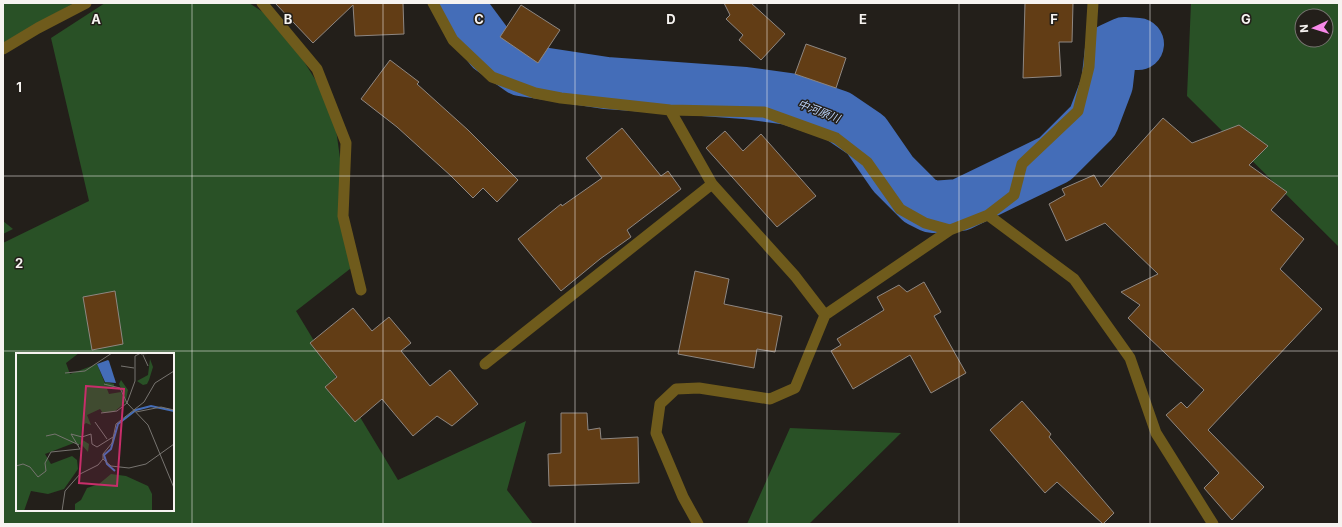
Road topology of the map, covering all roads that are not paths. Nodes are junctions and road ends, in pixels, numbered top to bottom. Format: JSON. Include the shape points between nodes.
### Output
{"nodes":[{"id":1,"x":86,"y":3,"type":"edge"},
{"id":2,"x":262,"y":3,"type":"edge"},
{"id":3,"x":433,"y":3,"type":"edge"},
{"id":4,"x":1093,"y":3,"type":"edge"},
{"id":5,"x":3,"y":49,"type":"edge"},
{"id":6,"x":670,"y":110,"type":"junction"},
{"id":7,"x":712,"y":184,"type":"junction"},
{"id":8,"x":988,"y":215,"type":"junction"},
{"id":9,"x":950,"y":230,"type":"junction"},
{"id":10,"x":361,"y":290,"type":"dead end"},
{"id":11,"x":825,"y":315,"type":"junction"},
{"id":12,"x":485,"y":364,"type":"dead end"},
{"id":13,"x":698,"y":524,"type":"edge"},
{"id":14,"x":1213,"y":524,"type":"edge"}],
"edges":[{"from":1,"to":5,"type":"street"},
{"from":2,"to":10,"type":"street","via":[[317,69],[346,143],[343,216]]},
{"from":3,"to":6,"type":"street","via":[[453,40],[492,77],[535,93],[561,98]]},
{"from":4,"to":8,"type":"street","via":[[1090,67],[1078,111],[1022,164],[1014,195]]},
{"from":6,"to":7,"type":"street"},
{"from":6,"to":9,"type":"street","via":[[764,112],[836,138],[867,162],[900,209],[925,223]]},
{"from":7,"to":11,"type":"street"},
{"from":7,"to":12,"type":"street"},
{"from":8,"to":9,"type":"street"},
{"from":8,"to":14,"type":"street","via":[[1074,279],[1130,358],[1156,433]]},
{"from":9,"to":11,"type":"street"},
{"from":11,"to":13,"type":"street","via":[[795,388],[770,399],[699,388],[676,389],[660,404],[656,433],[683,497]]}]}
